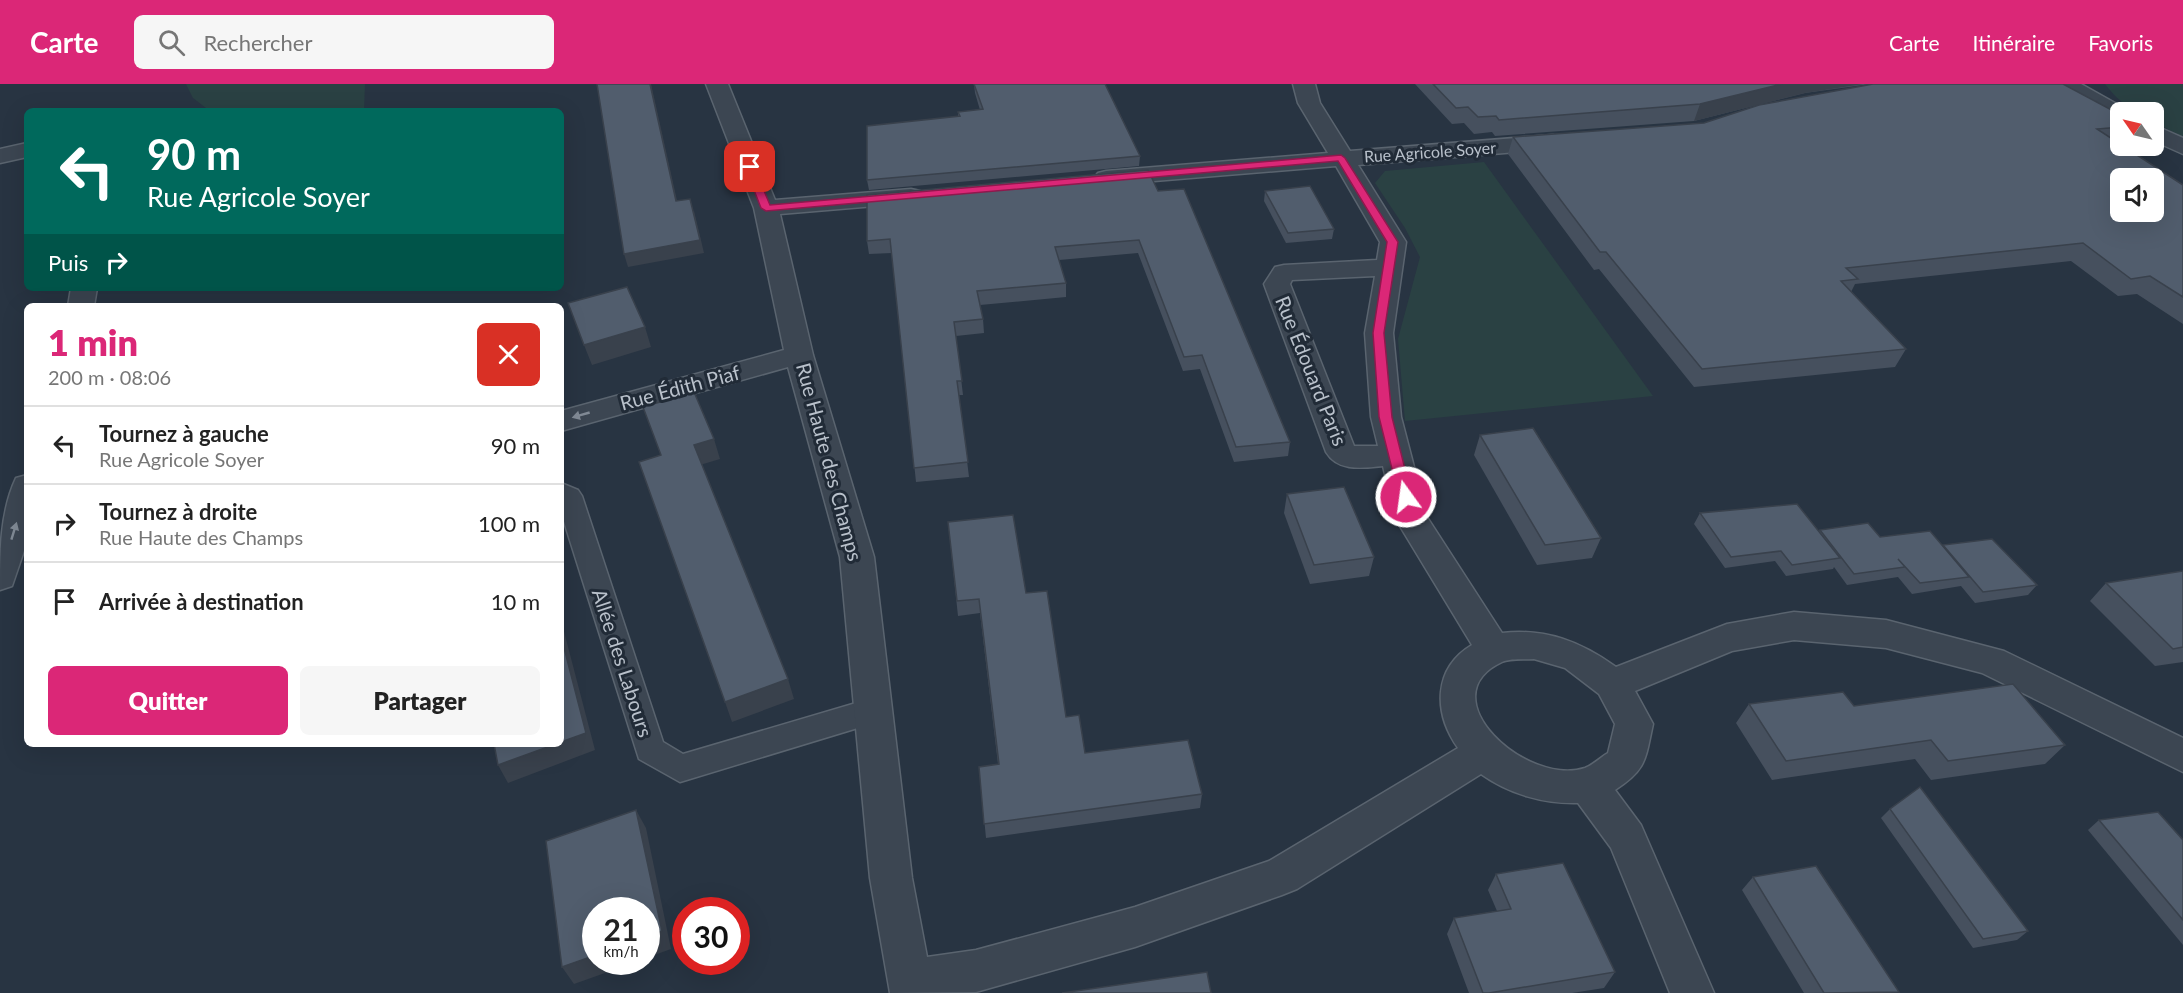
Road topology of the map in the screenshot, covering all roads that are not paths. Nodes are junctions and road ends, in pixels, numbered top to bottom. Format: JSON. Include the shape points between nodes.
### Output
{"nodes":[{"id":1,"x":717,"y":84,"type":"edge"},
{"id":2,"x":1304,"y":84,"type":"edge"},
{"id":3,"x":2065,"y":84,"type":"edge"},
{"id":4,"x":2110,"y":108,"type":"edge"},
{"id":5,"x":2164,"y":137,"type":"edge"},
{"id":6,"x":1578,"y":140,"type":"edge"},
{"id":7,"x":2183,"y":147,"type":"edge"},
{"id":8,"x":24,"y":151,"type":"edge"},
{"id":9,"x":0,"y":156,"type":"edge"},
{"id":10,"x":1341,"y":158,"type":"junction"},
{"id":11,"x":1082,"y":181,"type":"edge"},
{"id":12,"x":929,"y":194,"type":"edge"},
{"id":13,"x":766,"y":208,"type":"junction"},
{"id":14,"x":1390,"y":267,"type":"junction"},
{"id":15,"x":799,"y":355,"type":"junction"},
{"id":16,"x":564,"y":420,"type":"edge"},
{"id":17,"x":1395,"y":455,"type":"junction"},
{"id":18,"x":564,"y":494,"type":"edge"},
{"id":19,"x":24,"y":496,"type":"edge"},
{"id":20,"x":24,"y":571,"type":"edge"},
{"id":21,"x":0,"y":577,"type":"edge"},
{"id":22,"x":1494,"y":650,"type":"junction"},
{"id":23,"x":1612,"y":684,"type":"junction"},
{"id":24,"x":873,"y":711,"type":"junction"},
{"id":25,"x":1482,"y":753,"type":"junction"},
{"id":26,"x":2183,"y":756,"type":"edge"},
{"id":27,"x":1588,"y":785,"type":"junction"},
{"id":28,"x":912,"y":987,"type":"edge"},
{"id":29,"x":1692,"y":993,"type":"edge"}],
"edges":[{"from":1,"to":13,"type":"street","name":"Rue Haute des Champs"},
{"from":2,"to":10,"type":"street","via":[[1309,103]]},
{"from":3,"to":4,"type":"street"},
{"from":5,"to":7,"type":"street"},
{"from":6,"to":10,"type":"street","name":"Rue Agricole Soyer"},
{"from":8,"to":9,"type":"street"},
{"from":10,"to":11,"type":"street","name":"Rue Agricole Soyer"},
{"from":10,"to":14,"type":"street","via":[[1393,242]]},
{"from":12,"to":13,"type":"street"},
{"from":13,"to":15,"type":"street","name":"Rue Haute des Champs"},
{"from":14,"to":17,"type":"street","via":[[1379,333],[1386,417]]},
{"from":14,"to":17,"type":"street","name":"Rue Édouard Paris","via":[[1284,273],[1276,285],[1341,452],[1353,458]]},
{"from":15,"to":16,"type":"street","name":"Rue Édith Piaf","one_way":true},
{"from":15,"to":24,"type":"street","name":"Rue Haute des Champs","via":[[857,557]]},
{"from":17,"to":22,"type":"street","via":[[1411,518]]},
{"from":18,"to":24,"type":"lane","name":"Allée des Labours","via":[[569,496],[650,750],[680,768]]},
{"from":21,"to":19,"type":"street","one_way":true},
{"from":20,"to":21,"type":"street"},
{"from":22,"to":23,"type":"street","via":[[1534,645],[1555,651],[1576,658]]},
{"from":22,"to":25,"type":"street","via":[[1469,666],[1456,692],[1461,722]]},
{"from":23,"to":26,"type":"street","via":[[1726,638],[1794,626],[1886,634],[1991,661]]},
{"from":23,"to":27,"type":"street","via":[[1634,724],[1625,762]]},
{"from":24,"to":28,"type":"street","name":"Rue Haute des Champs","via":[[891,878]]},
{"from":25,"to":27,"type":"street","via":[[1514,774],[1552,786]]},
{"from":25,"to":28,"type":"street","via":[[1282,876],[1135,927]]},
{"from":27,"to":29,"type":"street","via":[[1627,838]]}]}
